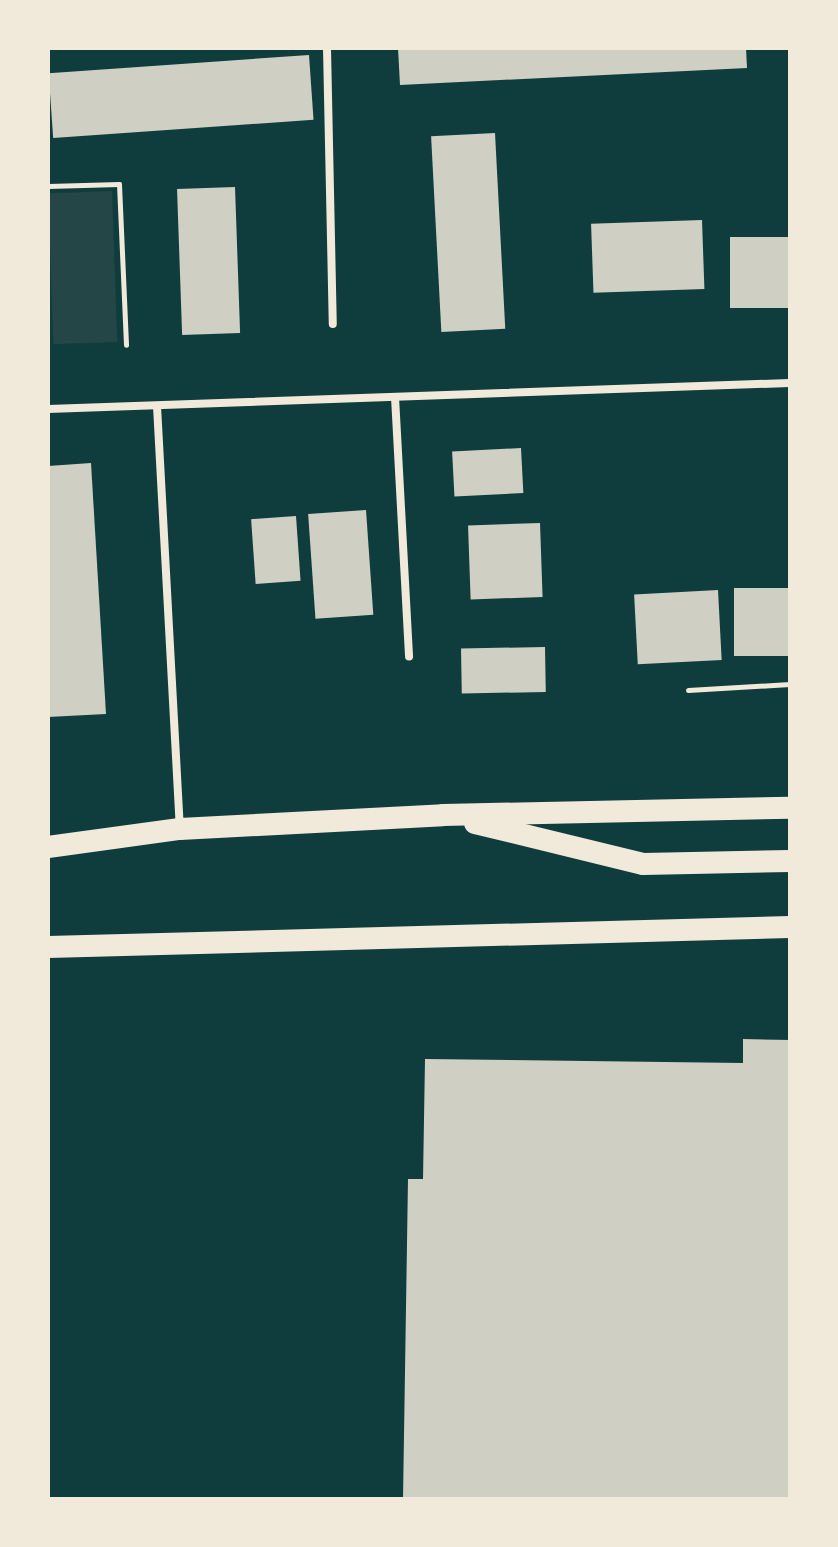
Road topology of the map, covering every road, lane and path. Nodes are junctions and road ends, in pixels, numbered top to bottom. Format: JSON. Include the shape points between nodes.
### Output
{"nodes":[{"id":1,"x":327,"y":48,"type":"edge"},
{"id":2,"x":48,"y":186,"type":"edge"},
{"id":3,"x":333,"y":324,"type":"dead end"},
{"id":4,"x":126,"y":345,"type":"dead end"},
{"id":5,"x":790,"y":383,"type":"edge"},
{"id":6,"x":395,"y":397,"type":"junction"},
{"id":7,"x":157,"y":406,"type":"junction"},
{"id":8,"x":48,"y":409,"type":"edge"},
{"id":9,"x":409,"y":657,"type":"dead end"},
{"id":10,"x":790,"y":684,"type":"edge"},
{"id":11,"x":688,"y":690,"type":"dead end"},
{"id":12,"x":790,"y":808,"type":"edge"},
{"id":13,"x":443,"y":815,"type":"junction"},
{"id":14,"x":180,"y":829,"type":"junction"},
{"id":15,"x":48,"y":847,"type":"edge"},
{"id":16,"x":790,"y":861,"type":"edge"},
{"id":17,"x":790,"y":927,"type":"edge"},
{"id":18,"x":48,"y":947,"type":"edge"}],
"edges":[{"from":1,"to":3,"type":"street"},
{"from":2,"to":4,"type":"path","via":[[119,184]]},
{"from":5,"to":6,"type":"street"},
{"from":6,"to":7,"type":"street"},
{"from":6,"to":9,"type":"street"},
{"from":7,"to":8,"type":"street"},
{"from":7,"to":14,"type":"street"},
{"from":10,"to":11,"type":"path"},
{"from":12,"to":13,"type":"highway"},
{"from":13,"to":14,"type":"highway"},
{"from":13,"to":16,"type":"highway","via":[[643,864]]},
{"from":14,"to":15,"type":"highway"},
{"from":17,"to":18,"type":"highway"}]}
